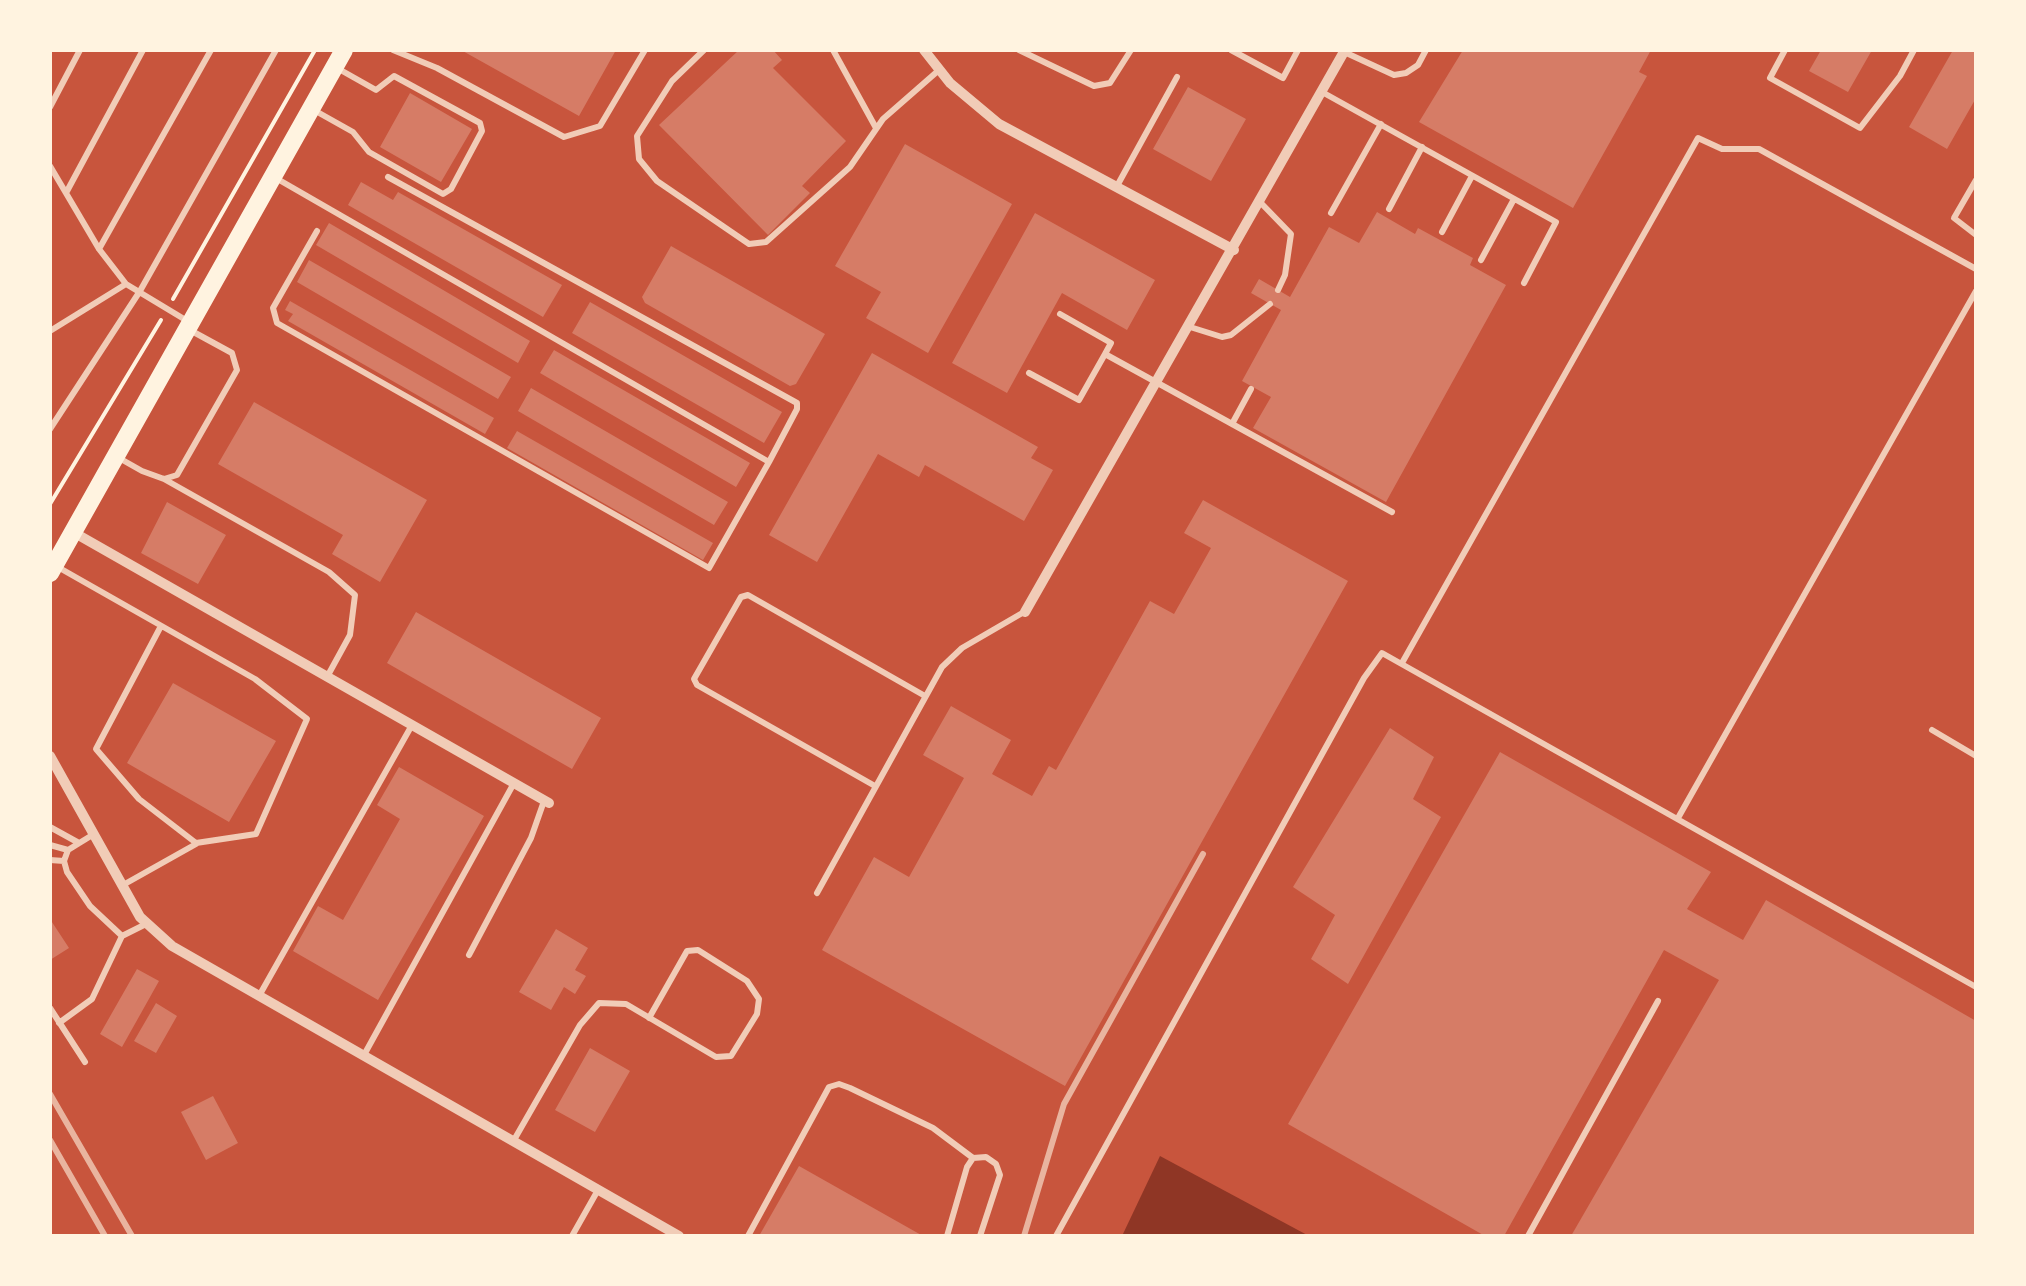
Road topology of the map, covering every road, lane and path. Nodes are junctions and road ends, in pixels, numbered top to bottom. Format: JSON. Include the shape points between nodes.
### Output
{"nodes":[{"id":1,"x":80,"y":50,"type":"edge"},
{"id":2,"x":143,"y":50,"type":"edge"},
{"id":3,"x":211,"y":50,"type":"edge"},
{"id":4,"x":276,"y":50,"type":"edge"},
{"id":5,"x":316,"y":50,"type":"edge"},
{"id":6,"x":393,"y":50,"type":"edge"},
{"id":7,"x":645,"y":50,"type":"edge"},
{"id":8,"x":704,"y":50,"type":"edge"},
{"id":9,"x":832,"y":50,"type":"edge"},
{"id":10,"x":1018,"y":50,"type":"edge"},
{"id":11,"x":1131,"y":50,"type":"edge"},
{"id":12,"x":1232,"y":50,"type":"edge"},
{"id":13,"x":1298,"y":50,"type":"edge"},
{"id":14,"x":1426,"y":50,"type":"edge"},
{"id":15,"x":1785,"y":50,"type":"edge"},
{"id":16,"x":1914,"y":50,"type":"edge"},
{"id":17,"x":926,"y":51,"type":"edge"},
{"id":18,"x":1343,"y":51,"type":"edge"},
{"id":19,"x":339,"y":58,"type":"edge"},
{"id":20,"x":940,"y":70,"type":"junction"},
{"id":21,"x":1177,"y":77,"type":"dead end"},
{"id":22,"x":1322,"y":92,"type":"junction"},
{"id":23,"x":50,"y":107,"type":"edge"},
{"id":24,"x":311,"y":108,"type":"junction"},
{"id":25,"x":1381,"y":124,"type":"junction"},
{"id":26,"x":876,"y":128,"type":"junction"},
{"id":27,"x":1422,"y":147,"type":"junction"},
{"id":28,"x":50,"y":166,"type":"edge"},
{"id":29,"x":273,"y":176,"type":"junction"},
{"id":30,"x":1472,"y":176,"type":"junction"},
{"id":31,"x":388,"y":177,"type":"dead end"},
{"id":32,"x":1976,"y":180,"type":"edge"},
{"id":33,"x":1117,"y":188,"type":"junction"},
{"id":34,"x":66,"y":193,"type":"junction"},
{"id":35,"x":1514,"y":199,"type":"junction"},
{"id":36,"x":1260,"y":202,"type":"junction"},
{"id":37,"x":1389,"y":209,"type":"dead end"},
{"id":38,"x":1331,"y":213,"type":"dead end"},
{"id":39,"x":317,"y":230,"type":"dead end"},
{"id":40,"x":1442,"y":232,"type":"dead end"},
{"id":41,"x":1976,"y":235,"type":"edge"},
{"id":42,"x":99,"y":249,"type":"junction"},
{"id":43,"x":1234,"y":250,"type":"junction"},
{"id":44,"x":1481,"y":260,"type":"dead end"},
{"id":45,"x":1976,"y":269,"type":"edge"},
{"id":46,"x":126,"y":284,"type":"junction"},
{"id":47,"x":1524,"y":284,"type":"dead end"},
{"id":48,"x":1278,"y":290,"type":"dead end"},
{"id":49,"x":140,"y":291,"type":"junction"},
{"id":50,"x":1976,"y":291,"type":"edge"},
{"id":51,"x":1270,"y":304,"type":"dead end"},
{"id":52,"x":167,"y":310,"type":"junction"},
{"id":53,"x":1060,"y":314,"type":"dead end"},
{"id":54,"x":189,"y":326,"type":"junction"},
{"id":55,"x":1190,"y":326,"type":"junction"},
{"id":56,"x":50,"y":331,"type":"edge"},
{"id":57,"x":1104,"y":354,"type":"junction"},
{"id":58,"x":1029,"y":373,"type":"dead end"},
{"id":59,"x":1157,"y":383,"type":"junction"},
{"id":60,"x":1251,"y":389,"type":"dead end"},
{"id":61,"x":1232,"y":424,"type":"junction"},
{"id":62,"x":50,"y":429,"type":"edge"},
{"id":63,"x":116,"y":456,"type":"junction"},
{"id":64,"x":770,"y":462,"type":"junction"},
{"id":65,"x":164,"y":479,"type":"junction"},
{"id":66,"x":50,"y":504,"type":"edge"},
{"id":67,"x":1392,"y":512,"type":"dead end"},
{"id":68,"x":73,"y":532,"type":"junction"},
{"id":69,"x":52,"y":569,"type":"edge"},
{"id":70,"x":1025,"y":612,"type":"joint"},
{"id":71,"x":161,"y":626,"type":"junction"},
{"id":72,"x":1402,"y":663,"type":"junction"},
{"id":73,"x":327,"y":677,"type":"junction"},
{"id":74,"x":925,"y":696,"type":"junction"},
{"id":75,"x":412,"y":726,"type":"junction"},
{"id":76,"x":1932,"y":730,"type":"dead end"},
{"id":77,"x":50,"y":756,"type":"edge"},
{"id":78,"x":1976,"y":756,"type":"edge"},
{"id":79,"x":514,"y":783,"type":"junction"},
{"id":80,"x":876,"y":786,"type":"junction"},
{"id":81,"x":547,"y":802,"type":"joint"},
{"id":82,"x":1678,"y":818,"type":"junction"},
{"id":83,"x":50,"y":827,"type":"edge"},
{"id":84,"x":94,"y":834,"type":"junction"},
{"id":85,"x":80,"y":843,"type":"junction"},
{"id":86,"x":196,"y":843,"type":"junction"},
{"id":87,"x":50,"y":845,"type":"edge"},
{"id":88,"x":68,"y":850,"type":"junction"},
{"id":89,"x":50,"y":860,"type":"edge"},
{"id":90,"x":64,"y":861,"type":"junction"},
{"id":91,"x":123,"y":884,"type":"junction"},
{"id":92,"x":817,"y":893,"type":"dead end"},
{"id":93,"x":147,"y":924,"type":"junction"},
{"id":94,"x":122,"y":936,"type":"junction"},
{"id":95,"x":469,"y":955,"type":"dead end"},
{"id":96,"x":1976,"y":988,"type":"edge"},
{"id":97,"x":259,"y":996,"type":"junction"},
{"id":98,"x":1658,"y":1001,"type":"dead end"},
{"id":99,"x":50,"y":1008,"type":"edge"},
{"id":100,"x":649,"y":1018,"type":"junction"},
{"id":101,"x":59,"y":1023,"type":"junction"},
{"id":102,"x":364,"y":1056,"type":"junction"},
{"id":103,"x":85,"y":1062,"type":"dead end"},
{"id":104,"x":514,"y":1141,"type":"junction"},
{"id":105,"x":974,"y":1158,"type":"junction"},
{"id":106,"x":598,"y":1190,"type":"junction"},
{"id":107,"x":572,"y":1236,"type":"edge"},
{"id":108,"x":679,"y":1236,"type":"edge"},
{"id":109,"x":748,"y":1236,"type":"edge"},
{"id":110,"x":947,"y":1236,"type":"edge"},
{"id":111,"x":980,"y":1236,"type":"edge"},
{"id":112,"x":1056,"y":1236,"type":"edge"},
{"id":113,"x":1528,"y":1236,"type":"edge"}],
"edges":[{"from":1,"to":23,"type":"lane"},
{"from":2,"to":34,"type":"lane"},
{"from":3,"to":42,"type":"lane"},
{"from":4,"to":49,"type":"lane"},
{"from":5,"to":52,"type":"path"},
{"from":6,"to":7,"type":"lane","via":[[564,137],[600,126]]},
{"from":8,"to":26,"type":"lane","via":[[672,81],[636,136],[639,159],[657,181],[749,244],[766,242],[850,168]]},
{"from":9,"to":26,"type":"lane"},
{"from":10,"to":11,"type":"lane","via":[[1094,86],[1110,83]]},
{"from":12,"to":13,"type":"lane","via":[[1282,78]]},
{"from":14,"to":18,"type":"lane","via":[[1418,66],[1394,74]]},
{"from":15,"to":16,"type":"lane","via":[[1770,78],[1860,128]]},
{"from":17,"to":20,"type":"street"},
{"from":18,"to":22,"type":"street"},
{"from":19,"to":24,"type":"main road"},
{"from":19,"to":24,"type":"lane","via":[[376,90],[394,76],[480,123],[482,131],[451,189],[443,194],[370,152],[353,132]]},
{"from":20,"to":26,"type":"lane"},
{"from":20,"to":33,"type":"street","via":[[998,124]]},
{"from":21,"to":33,"type":"lane"},
{"from":22,"to":25,"type":"lane"},
{"from":22,"to":36,"type":"street"},
{"from":24,"to":29,"type":"main road"},
{"from":25,"to":27,"type":"lane"},
{"from":25,"to":38,"type":"lane"},
{"from":27,"to":30,"type":"lane"},
{"from":27,"to":37,"type":"lane"},
{"from":28,"to":34,"type":"lane"},
{"from":29,"to":54,"type":"main road"},
{"from":29,"to":64,"type":"lane"},
{"from":30,"to":35,"type":"lane"},
{"from":30,"to":40,"type":"lane"},
{"from":31,"to":64,"type":"lane","via":[[797,403]]},
{"from":32,"to":41,"type":"lane","via":[[1954,218]]},
{"from":33,"to":43,"type":"street"},
{"from":34,"to":42,"type":"lane"},
{"from":35,"to":44,"type":"lane"},
{"from":35,"to":47,"type":"lane","via":[[1556,222]]},
{"from":36,"to":43,"type":"street"},
{"from":36,"to":48,"type":"lane","via":[[1291,234]]},
{"from":39,"to":64,"type":"lane","via":[[273,308],[276,322],[703,567]]},
{"from":42,"to":46,"type":"lane"},
{"from":43,"to":55,"type":"street"},
{"from":45,"to":72,"type":"lane","via":[[1759,149],[1722,149],[1698,138]]},
{"from":46,"to":49,"type":"lane"},
{"from":46,"to":56,"type":"lane"},
{"from":49,"to":52,"type":"lane"},
{"from":49,"to":62,"type":"lane"},
{"from":50,"to":82,"type":"lane"},
{"from":51,"to":55,"type":"lane","via":[[1231,335]]},
{"from":52,"to":54,"type":"lane"},
{"from":52,"to":66,"type":"path"},
{"from":53,"to":57,"type":"lane","via":[[1111,343]]},
{"from":54,"to":63,"type":"main road"},
{"from":54,"to":65,"type":"lane","via":[[232,353],[237,370],[178,475]]},
{"from":55,"to":59,"type":"street"},
{"from":57,"to":58,"type":"lane","via":[[1079,400]]},
{"from":57,"to":59,"type":"lane"},
{"from":59,"to":61,"type":"lane"},
{"from":59,"to":70,"type":"street"},
{"from":60,"to":61,"type":"lane"},
{"from":61,"to":67,"type":"lane"},
{"from":63,"to":65,"type":"lane"},
{"from":63,"to":68,"type":"main road"},
{"from":65,"to":73,"type":"lane","via":[[329,572],[355,595],[350,634]]},
{"from":68,"to":69,"type":"main road"},
{"from":68,"to":73,"type":"street"},
{"from":69,"to":71,"type":"lane"},
{"from":70,"to":74,"type":"lane","via":[[950,656]]},
{"from":71,"to":86,"type":"lane","via":[[96,749],[139,799]]},
{"from":71,"to":86,"type":"lane","via":[[255,679],[306,719],[256,834]]},
{"from":72,"to":82,"type":"lane"},
{"from":72,"to":112,"type":"lane","via":[[1382,653],[1364,678]]},
{"from":73,"to":75,"type":"street"},
{"from":74,"to":80,"type":"lane"},
{"from":74,"to":80,"type":"lane","via":[[748,595],[694,678]]},
{"from":75,"to":79,"type":"street"},
{"from":75,"to":97,"type":"lane"},
{"from":76,"to":78,"type":"lane"},
{"from":77,"to":84,"type":"street"},
{"from":79,"to":81,"type":"street"},
{"from":79,"to":102,"type":"lane"},
{"from":80,"to":92,"type":"lane"},
{"from":81,"to":95,"type":"lane"},
{"from":82,"to":96,"type":"lane"},
{"from":83,"to":85,"type":"lane"},
{"from":84,"to":85,"type":"lane"},
{"from":84,"to":91,"type":"street"},
{"from":85,"to":88,"type":"lane"},
{"from":86,"to":91,"type":"lane"},
{"from":87,"to":88,"type":"lane"},
{"from":88,"to":90,"type":"lane"},
{"from":89,"to":90,"type":"lane"},
{"from":90,"to":94,"type":"lane","via":[[90,906]]},
{"from":91,"to":93,"type":"street"},
{"from":93,"to":94,"type":"lane"},
{"from":93,"to":97,"type":"street"},
{"from":94,"to":101,"type":"lane","via":[[92,998]]},
{"from":97,"to":102,"type":"street"},
{"from":98,"to":113,"type":"lane"},
{"from":99,"to":101,"type":"lane"},
{"from":100,"to":100,"type":"lane","via":[[716,1057],[731,1056],[760,999],[747,981],[698,950],[687,951]]},
{"from":100,"to":104,"type":"lane","via":[[626,1004],[599,1003]]},
{"from":101,"to":103,"type":"lane"},
{"from":102,"to":104,"type":"street"},
{"from":104,"to":106,"type":"street"},
{"from":105,"to":109,"type":"lane","via":[[932,1128],[850,1088],[829,1087]]},
{"from":105,"to":110,"type":"lane"},
{"from":105,"to":111,"type":"lane","via":[[986,1157],[1000,1175]]},
{"from":106,"to":107,"type":"lane"},
{"from":106,"to":108,"type":"street"}]}
